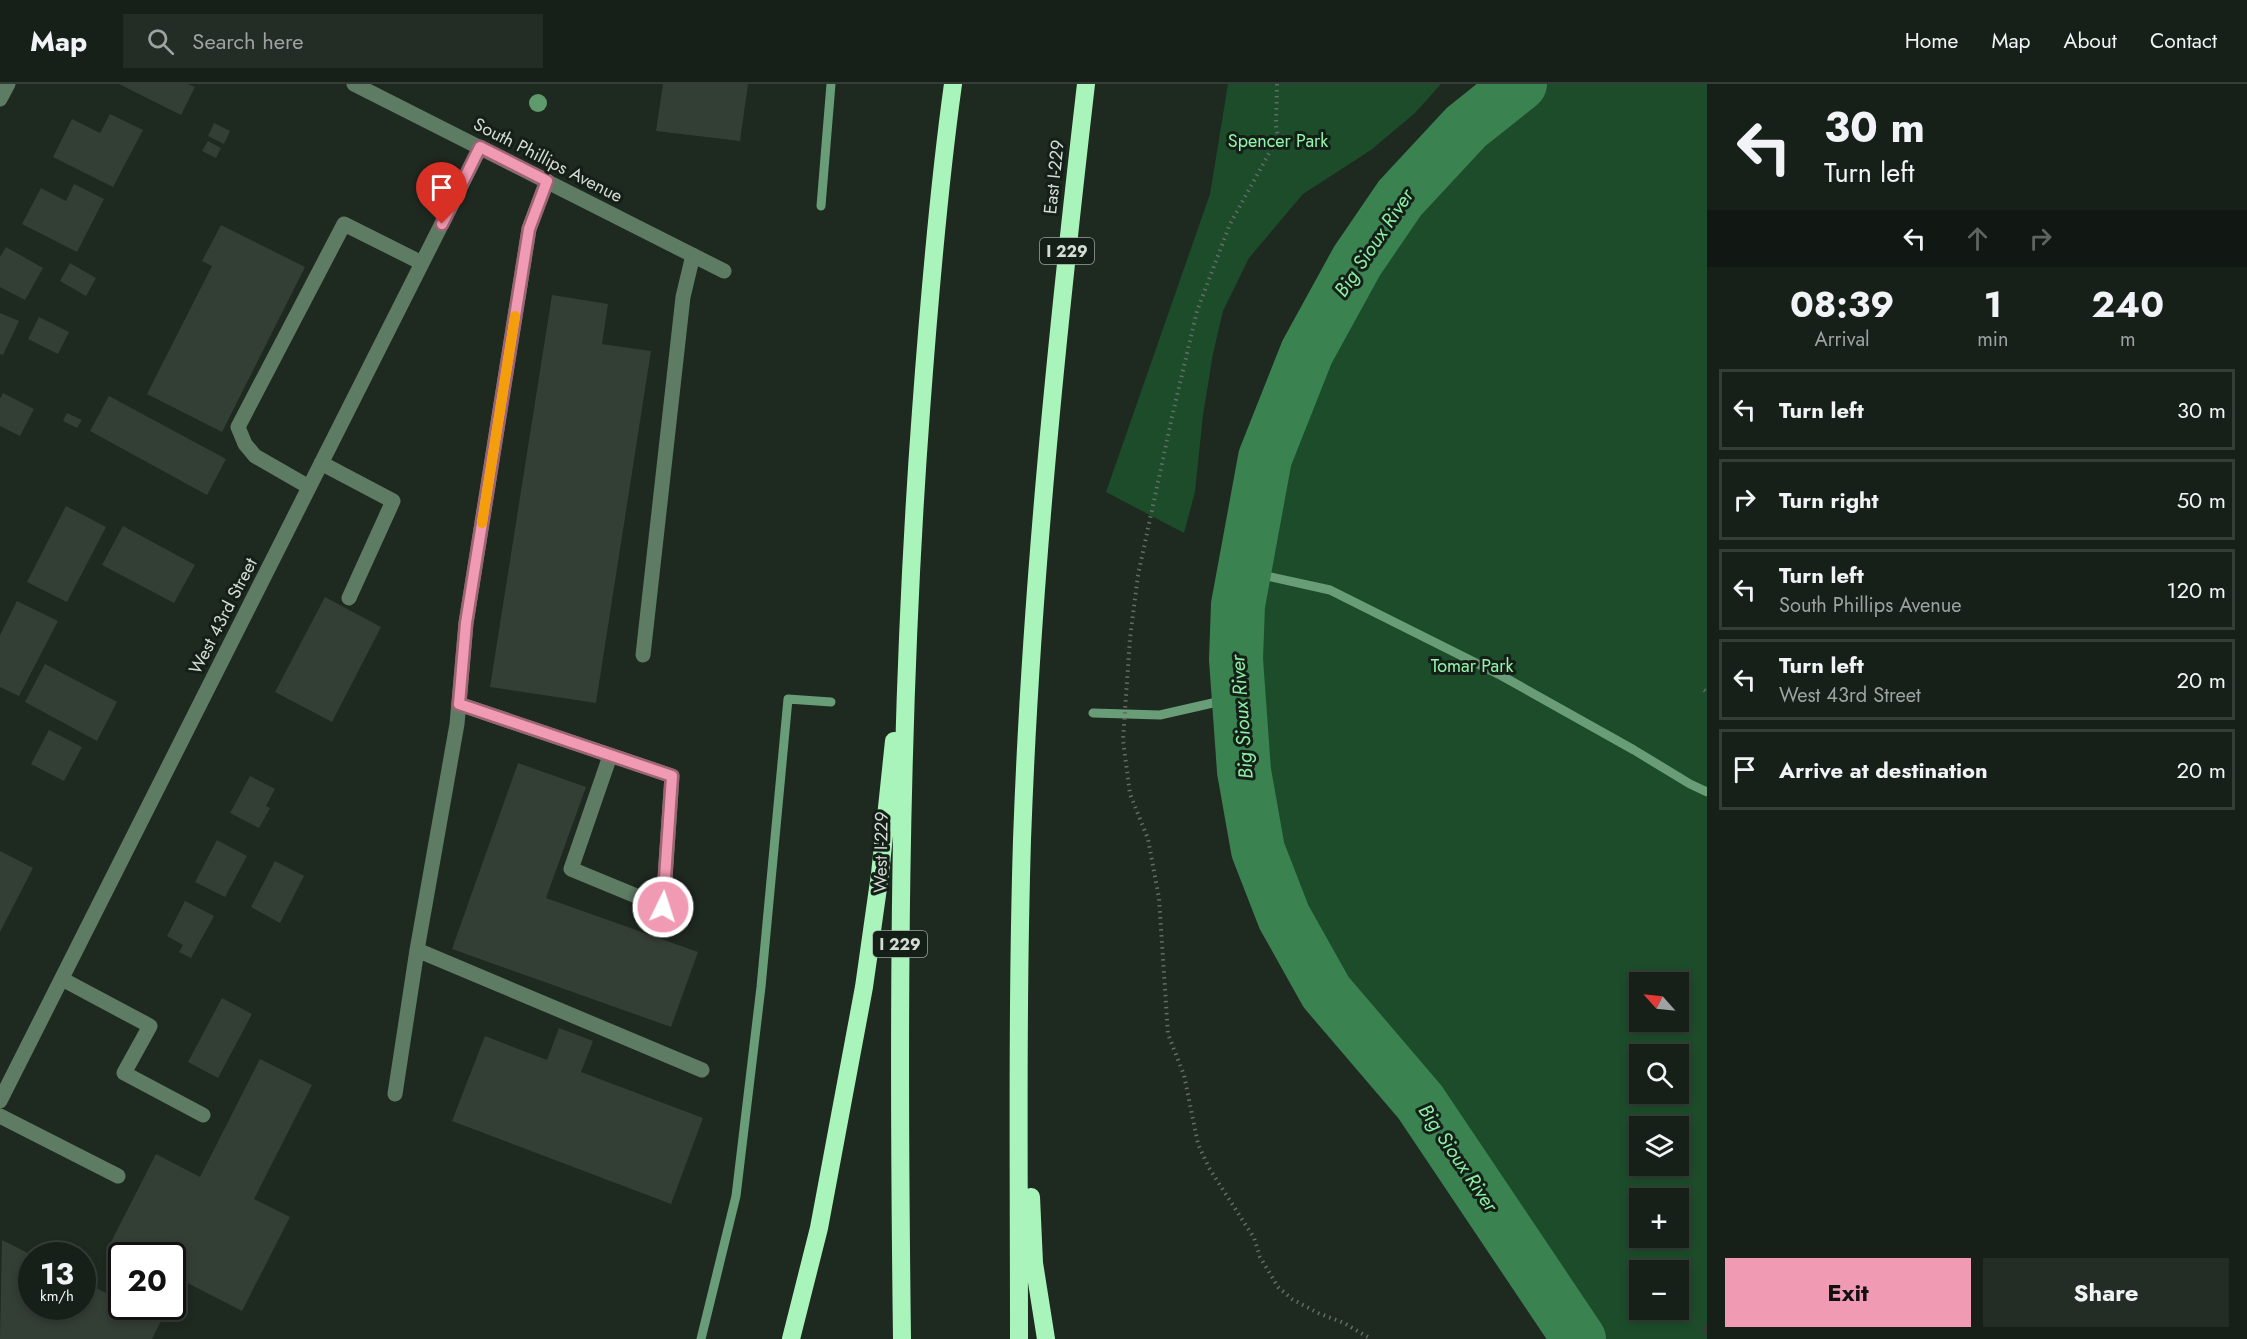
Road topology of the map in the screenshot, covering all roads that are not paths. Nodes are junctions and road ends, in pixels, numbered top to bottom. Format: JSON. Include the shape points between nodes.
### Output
{"nodes":[{"id":1,"x":8,"y":84,"type":"edge"},
{"id":2,"x":354,"y":84,"type":"edge"},
{"id":3,"x":953,"y":84,"type":"edge"},
{"id":4,"x":1086,"y":84,"type":"edge"},
{"id":5,"x":0,"y":99,"type":"edge"},
{"id":6,"x":480,"y":147,"type":"junction"},
{"id":7,"x":547,"y":181,"type":"junction"},
{"id":8,"x":693,"y":255,"type":"junction"},
{"id":9,"x":422,"y":263,"type":"junction"},
{"id":10,"x":724,"y":271,"type":"dead end"},
{"id":11,"x":321,"y":463,"type":"junction"},
{"id":12,"x":309,"y":487,"type":"junction"},
{"id":13,"x":910,"y":548,"type":"junction"},
{"id":14,"x":350,"y":598,"type":"dead end"},
{"id":15,"x":643,"y":656,"type":"dead end"},
{"id":16,"x":459,"y":704,"type":"junction"},
{"id":17,"x":610,"y":756,"type":"junction"},
{"id":18,"x":417,"y":950,"type":"junction"},
{"id":19,"x":1019,"y":971,"type":"junction"},
{"id":20,"x":62,"y":979,"type":"junction"},
{"id":21,"x":702,"y":1070,"type":"dead end"},
{"id":22,"x":4,"y":1085,"type":"edge"},
{"id":23,"x":395,"y":1094,"type":"dead end"},
{"id":24,"x":0,"y":1101,"type":"edge"},
{"id":25,"x":203,"y":1114,"type":"dead end"},
{"id":26,"x":0,"y":1116,"type":"edge"},
{"id":27,"x":118,"y":1176,"type":"dead end"},
{"id":28,"x":790,"y":1339,"type":"edge"},
{"id":29,"x":902,"y":1339,"type":"edge"},
{"id":30,"x":1019,"y":1339,"type":"edge"},
{"id":31,"x":1046,"y":1339,"type":"edge"}],
"edges":[{"from":1,"to":5,"type":"street"},
{"from":2,"to":6,"type":"street","name":"South Phillips Avenue"},
{"from":3,"to":13,"type":"highway","name":"West I-229","number":"I 229"},
{"from":4,"to":19,"type":"highway","name":"East I-229","number":"I 229","via":[[1057,336],[1028,715]]},
{"from":6,"to":7,"type":"street","name":"South Phillips Avenue"},
{"from":6,"to":9,"type":"street","name":"West 43rd Street"},
{"from":7,"to":8,"type":"street","name":"South Phillips Avenue"},
{"from":7,"to":16,"type":"street","via":[[529,229],[466,623]]},
{"from":8,"to":10,"type":"street","name":"South Phillips Avenue"},
{"from":8,"to":15,"type":"street","via":[[683,297]]},
{"from":9,"to":11,"type":"street","name":"West 43rd Street"},
{"from":9,"to":12,"type":"street","via":[[344,224],[238,427],[255,456]]},
{"from":11,"to":12,"type":"street","name":"West 43rd Street"},
{"from":11,"to":14,"type":"street","via":[[393,501]]},
{"from":12,"to":20,"type":"street","name":"West 43rd Street"},
{"from":13,"to":28,"type":"highway","via":[[893,756],[864,987],[819,1228]]},
{"from":13,"to":29,"type":"highway","name":"West I-229","number":"I 229","via":[[899,981]]},
{"from":16,"to":17,"type":"street"},
{"from":16,"to":18,"type":"street"},
{"from":17,"to":17,"type":"street","via":[[672,776],[663,907],[571,869]]},
{"from":18,"to":21,"type":"street"},
{"from":18,"to":23,"type":"street"},
{"from":19,"to":30,"type":"highway","number":"I 229"},
{"from":19,"to":31,"type":"highway","via":[[1034,1263]]},
{"from":20,"to":22,"type":"street","name":"West 43rd Street"},
{"from":20,"to":25,"type":"street","via":[[150,1026],[124,1073]]},
{"from":22,"to":24,"type":"street","name":"West 43rd Street"},
{"from":26,"to":27,"type":"street"}]}
